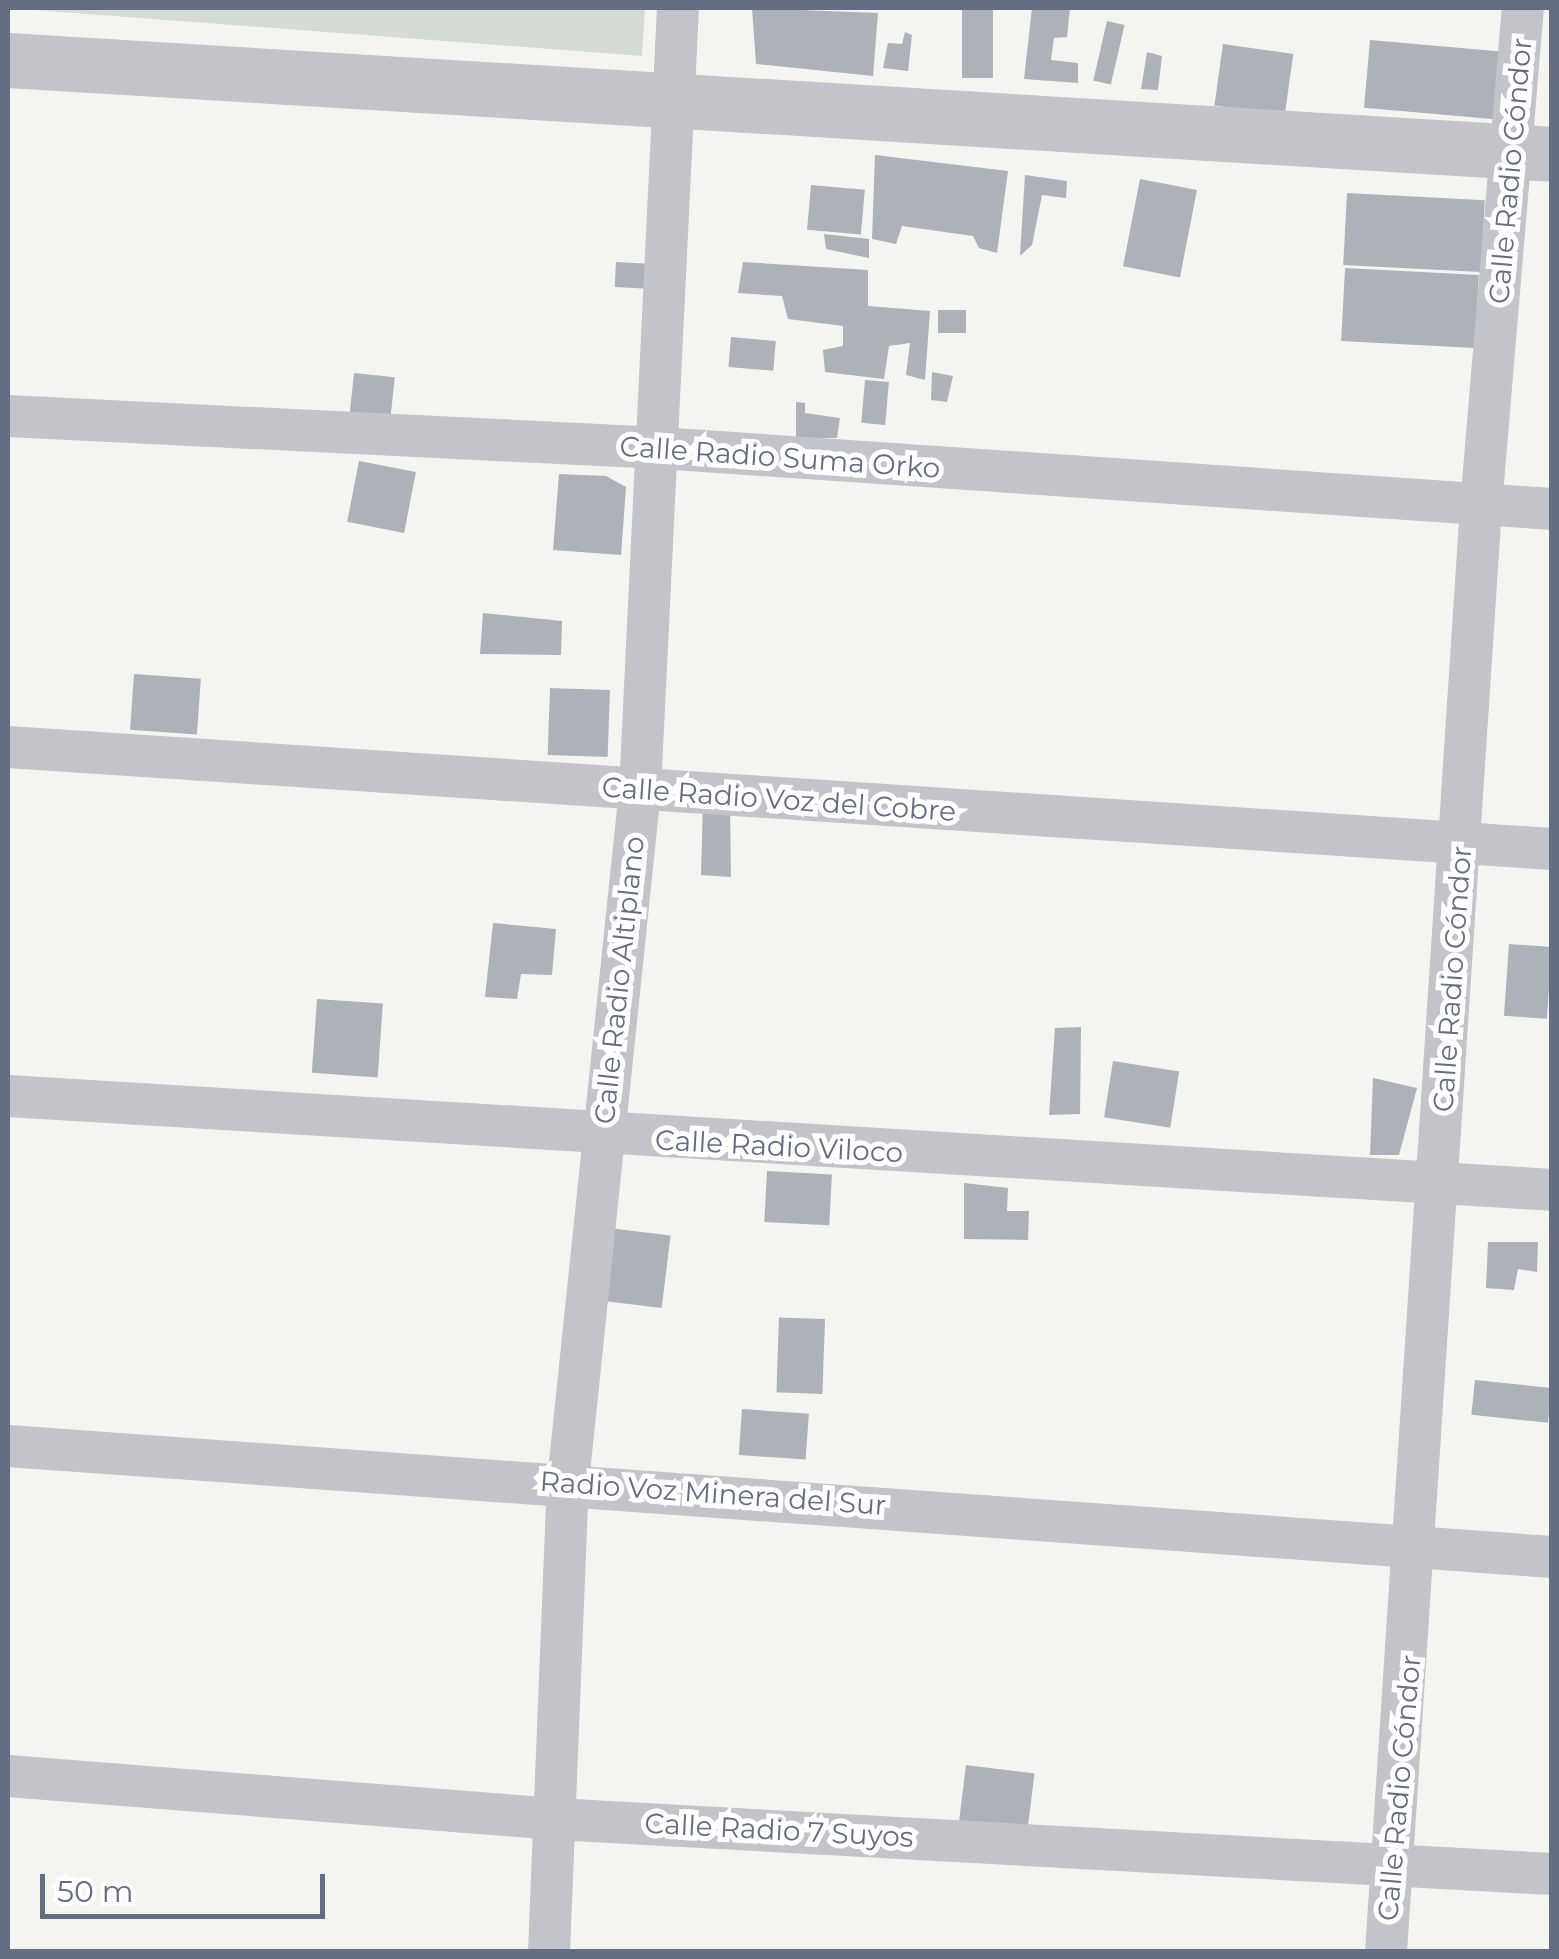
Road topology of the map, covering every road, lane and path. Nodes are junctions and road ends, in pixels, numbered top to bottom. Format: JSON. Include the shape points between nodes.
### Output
{"nodes":[{"id":1,"x":678,"y":8,"type":"edge"},
{"id":2,"x":1523,"y":8,"type":"edge"},
{"id":3,"x":8,"y":60,"type":"edge"},
{"id":4,"x":674,"y":103,"type":"junction"},
{"id":5,"x":1532,"y":152,"type":"edge"},
{"id":6,"x":8,"y":416,"type":"edge"},
{"id":7,"x":660,"y":448,"type":"junction"},
{"id":8,"x":1482,"y":506,"type":"junction"},
{"id":9,"x":1552,"y":509,"type":"edge"},
{"id":10,"x":8,"y":748,"type":"edge"},
{"id":11,"x":640,"y":790,"type":"junction"},
{"id":12,"x":1460,"y":842,"type":"junction"},
{"id":13,"x":1552,"y":849,"type":"edge"},
{"id":14,"x":8,"y":1096,"type":"edge"},
{"id":15,"x":602,"y":1136,"type":"junction"},
{"id":16,"x":1440,"y":1183,"type":"junction"},
{"id":17,"x":1552,"y":1190,"type":"edge"},
{"id":18,"x":8,"y":1446,"type":"edge"},
{"id":19,"x":568,"y":1482,"type":"junction"},
{"id":20,"x":1418,"y":1549,"type":"junction"},
{"id":21,"x":1552,"y":1557,"type":"edge"},
{"id":22,"x":8,"y":1776,"type":"edge"},
{"id":23,"x":555,"y":1819,"type":"junction"},
{"id":24,"x":1392,"y":1860,"type":"junction"},
{"id":25,"x":1552,"y":1874,"type":"edge"},
{"id":26,"x":548,"y":1952,"type":"edge"},
{"id":27,"x":1386,"y":1952,"type":"edge"}],
"edges":[{"from":1,"to":4,"type":"street","name":"Calle Radio Altiplano"},
{"from":2,"to":5,"type":"street","name":"Calle Radio Cóndor"},
{"from":3,"to":4,"type":"street"},
{"from":4,"to":5,"type":"street"},
{"from":4,"to":7,"type":"street","name":"Calle Radio Altiplano"},
{"from":5,"to":8,"type":"street","name":"Calle Radio Cóndor"},
{"from":6,"to":7,"type":"street","name":"Calle Radio Suma Orko"},
{"from":7,"to":8,"type":"street","name":"Calle Radio Suma Orko"},
{"from":7,"to":11,"type":"street","name":"Calle Radio Altiplano"},
{"from":8,"to":9,"type":"street","name":"Calle Radio Suma Orko"},
{"from":8,"to":12,"type":"street","name":"Calle Radio Cóndor"},
{"from":10,"to":11,"type":"street","name":"Calle Radio Voz del Cobre"},
{"from":11,"to":12,"type":"street","name":"Calle Radio Voz del Cobre"},
{"from":11,"to":15,"type":"street","name":"Calle Radio Altiplano"},
{"from":12,"to":13,"type":"street","name":"Calle Radio Voz del Cobre"},
{"from":12,"to":16,"type":"street","name":"Calle Radio Cóndor"},
{"from":14,"to":15,"type":"street","name":"Calle Radio Viloco"},
{"from":15,"to":16,"type":"street","name":"Calle Radio Viloco"},
{"from":15,"to":19,"type":"street","name":"Calle Radio Altiplano"},
{"from":16,"to":17,"type":"street","name":"Calle Radio Viloco"},
{"from":16,"to":20,"type":"street","name":"Calle Radio Cóndor"},
{"from":18,"to":19,"type":"street","name":"Radio Voz Minera del Sur"},
{"from":19,"to":20,"type":"street","name":"Radio Voz Minera del Sur"},
{"from":19,"to":23,"type":"street","name":"Calle Radio Altiplano"},
{"from":20,"to":21,"type":"street","name":"Radio Voz Minera del Sur"},
{"from":20,"to":24,"type":"street","name":"Calle Radio Cóndor"},
{"from":22,"to":23,"type":"street","name":"Calle Radio 7 Suyos"},
{"from":23,"to":24,"type":"street","name":"Calle Radio 7 Suyos"},
{"from":23,"to":26,"type":"street","name":"Calle Radio Altiplano"},
{"from":24,"to":25,"type":"street","name":"Calle Radio 7 Suyos"},
{"from":24,"to":27,"type":"street","name":"Calle Radio Cóndor"}]}
